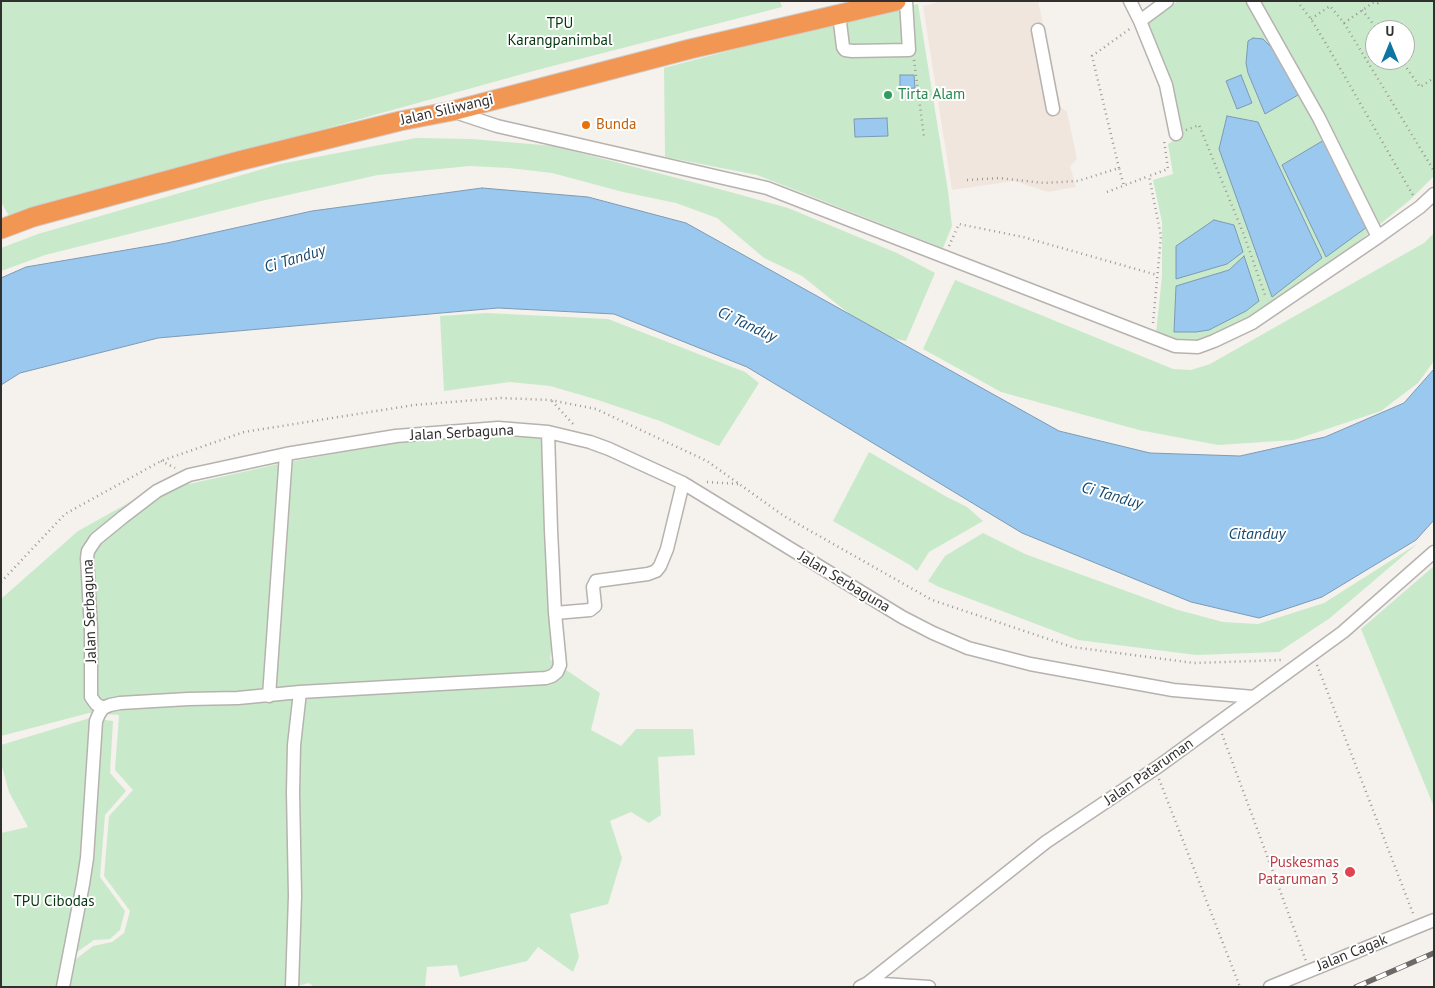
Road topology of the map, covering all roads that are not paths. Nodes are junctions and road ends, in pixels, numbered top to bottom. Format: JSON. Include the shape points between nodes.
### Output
{"nodes":[{"id":1,"x":896,"y":1,"type":"edge"},
{"id":2,"x":906,"y":1,"type":"edge"},
{"id":3,"x":1130,"y":1,"type":"edge"},
{"id":4,"x":1167,"y":1,"type":"edge"},
{"id":5,"x":1253,"y":1,"type":"edge"},
{"id":6,"x":839,"y":14,"type":"junction"},
{"id":7,"x":1140,"y":21,"type":"junction"},
{"id":8,"x":1038,"y":30,"type":"dead end"},
{"id":9,"x":1053,"y":109,"type":"dead end"},
{"id":10,"x":452,"y":111,"type":"junction"},
{"id":11,"x":1176,"y":134,"type":"road end"},
{"id":12,"x":1434,"y":194,"type":"edge"},
{"id":13,"x":1,"y":229,"type":"edge"},
{"id":14,"x":1378,"y":237,"type":"junction"},
{"id":15,"x":548,"y":432,"type":"junction"},
{"id":16,"x":286,"y":454,"type":"junction"},
{"id":17,"x":683,"y":483,"type":"junction"},
{"id":18,"x":1434,"y":552,"type":"edge"},
{"id":19,"x":555,"y":613,"type":"junction"},
{"id":20,"x":300,"y":692,"type":"junction"},
{"id":21,"x":269,"y":696,"type":"junction"},
{"id":22,"x":1254,"y":697,"type":"junction"},
{"id":23,"x":103,"y":708,"type":"junction"},
{"id":24,"x":1434,"y":920,"type":"edge"},
{"id":25,"x":864,"y":985,"type":"edge"},
{"id":26,"x":62,"y":987,"type":"edge"},
{"id":27,"x":292,"y":987,"type":"edge"},
{"id":28,"x":929,"y":987,"type":"edge"},
{"id":29,"x":1270,"y":987,"type":"edge"}],
"edges":[{"from":1,"to":6,"type":"highway","name":"Jalan Siliwangi"},
{"from":2,"to":6,"type":"street","via":[[909,50],[845,50]]},
{"from":3,"to":7,"type":"street"},
{"from":4,"to":7,"type":"street"},
{"from":5,"to":14,"type":"street","via":[[1319,118]]},
{"from":6,"to":10,"type":"highway","name":"Jalan Siliwangi"},
{"from":7,"to":11,"type":"street","via":[[1166,85]]},
{"from":8,"to":9,"type":"street"},
{"from":10,"to":13,"type":"highway","name":"Jalan Siliwangi","via":[[239,161],[33,217]]},
{"from":10,"to":14,"type":"street","via":[[497,126],[756,185],[1176,346],[1198,347],[1252,323]]},
{"from":12,"to":14,"type":"street"},
{"from":15,"to":16,"type":"street","name":"Jalan Serbaguna","via":[[498,428],[443,432],[396,436]]},
{"from":15,"to":17,"type":"street","name":"Jalan Serbaguna","via":[[609,449]]},
{"from":15,"to":19,"type":"street"},
{"from":16,"to":21,"type":"street"},
{"from":16,"to":23,"type":"street","name":"Jalan Serbaguna","via":[[189,475],[157,490],[96,538],[87,558],[91,697]]},
{"from":17,"to":19,"type":"street","via":[[667,549],[656,571],[596,581],[593,587],[595,606],[590,610]]},
{"from":17,"to":22,"type":"street","name":"Jalan Serbaguna","via":[[902,616],[968,648],[1129,683]]},
{"from":18,"to":22,"type":"street","name":"Jalan Pataruman","via":[[1343,632]]},
{"from":19,"to":20,"type":"street","via":[[560,665],[546,678]]},
{"from":20,"to":21,"type":"street"},
{"from":20,"to":27,"type":"street","via":[[294,745]]},
{"from":21,"to":23,"type":"street","via":[[120,703]]},
{"from":22,"to":25,"type":"street","name":"Jalan Pataruman","via":[[1046,842]]},
{"from":23,"to":26,"type":"street","via":[[96,721],[87,858]]},
{"from":24,"to":29,"type":"street","name":"Jalan Cagak"},
{"from":25,"to":28,"type":"street"}]}
